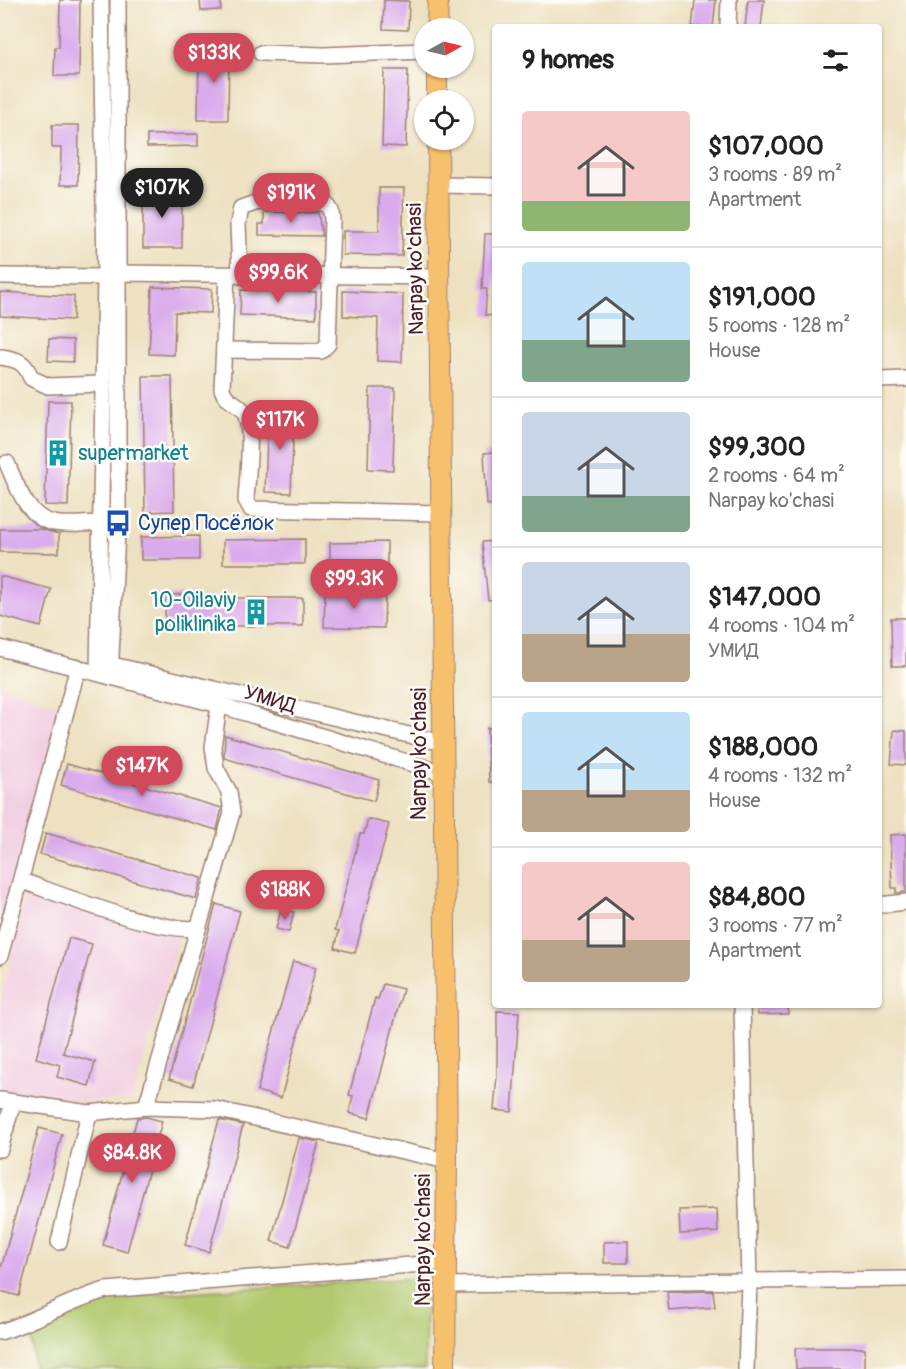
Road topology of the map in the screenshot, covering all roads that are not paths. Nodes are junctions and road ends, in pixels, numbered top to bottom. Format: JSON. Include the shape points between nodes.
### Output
{"nodes":[{"id":1,"x":101,"y":0,"type":"edge"},
{"id":2,"x":118,"y":0,"type":"edge"},
{"id":3,"x":438,"y":0,"type":"edge"},
{"id":4,"x":729,"y":0,"type":"edge"},
{"id":5,"x":437,"y":18,"type":"edge"},
{"id":6,"x":728,"y":24,"type":"edge"},
{"id":7,"x":414,"y":51,"type":"edge"},
{"id":8,"x":261,"y":53,"type":"dead end"},
{"id":9,"x":438,"y":150,"type":"edge"},
{"id":10,"x":438,"y":185,"type":"junction"},
{"id":11,"x":492,"y":186,"type":"edge"},
{"id":12,"x":112,"y":275,"type":"junction"},
{"id":13,"x":233,"y":275,"type":"junction"},
{"id":14,"x":0,"y":276,"type":"edge"},
{"id":15,"x":330,"y":277,"type":"junction"},
{"id":16,"x":439,"y":277,"type":"junction"},
{"id":17,"x":224,"y":350,"type":"junction"},
{"id":18,"x":0,"y":357,"type":"edge"},
{"id":19,"x":906,"y":379,"type":"edge"},
{"id":20,"x":882,"y":380,"type":"edge"},
{"id":21,"x":102,"y":384,"type":"junction"},
{"id":22,"x":7,"y":463,"type":"dead end"},
{"id":23,"x":441,"y":513,"type":"junction"},
{"id":24,"x":101,"y":523,"type":"junction"},
{"id":25,"x":0,"y":648,"type":"edge"},
{"id":26,"x":97,"y":669,"type":"junction"},
{"id":27,"x":219,"y":705,"type":"junction"},
{"id":28,"x":443,"y":743,"type":"junction"},
{"id":29,"x":443,"y":772,"type":"junction"},
{"id":30,"x":21,"y":881,"type":"junction"},
{"id":31,"x":906,"y":902,"type":"edge"},
{"id":32,"x":882,"y":905,"type":"edge"},
{"id":33,"x":198,"y":928,"type":"junction"},
{"id":34,"x":0,"y":956,"type":"edge"},
{"id":35,"x":742,"y":1008,"type":"edge"},
{"id":36,"x":7,"y":1101,"type":"edge"},
{"id":37,"x":146,"y":1107,"type":"junction"},
{"id":38,"x":89,"y":1113,"type":"junction"},
{"id":39,"x":0,"y":1149,"type":"edge"},
{"id":40,"x":447,"y":1161,"type":"junction"},
{"id":41,"x":59,"y":1242,"type":"dead end"},
{"id":42,"x":447,"y":1262,"type":"junction"},
{"id":43,"x":906,"y":1279,"type":"edge"},
{"id":44,"x":749,"y":1282,"type":"junction"},
{"id":45,"x":447,"y":1285,"type":"junction"},
{"id":46,"x":0,"y":1332,"type":"edge"},
{"id":47,"x":445,"y":1369,"type":"edge"},
{"id":48,"x":746,"y":1369,"type":"edge"}],
"edges":[{"from":1,"to":12,"type":"street"},
{"from":2,"to":12,"type":"street"},
{"from":3,"to":5,"type":"main road"},
{"from":4,"to":6,"type":"street"},
{"from":7,"to":8,"type":"street"},
{"from":9,"to":10,"type":"main road","name":"Narpay ko'chasi"},
{"from":10,"to":11,"type":"street"},
{"from":10,"to":16,"type":"main road","name":"Narpay ko'chasi"},
{"from":12,"to":13,"type":"street"},
{"from":12,"to":14,"type":"street"},
{"from":12,"to":21,"type":"street"},
{"from":12,"to":26,"type":"street","via":[[118,510]]},
{"from":13,"to":15,"type":"street"},
{"from":13,"to":15,"type":"street","via":[[241,208],[258,202],[326,203],[332,220]]},
{"from":13,"to":17,"type":"street"},
{"from":15,"to":16,"type":"street"},
{"from":15,"to":17,"type":"street","via":[[328,344],[321,351]]},
{"from":16,"to":23,"type":"main road","name":"Narpay ko'chasi"},
{"from":17,"to":23,"type":"street","via":[[225,398],[243,410],[249,423],[246,500],[251,509]]},
{"from":18,"to":21,"type":"street","via":[[18,360],[31,378],[48,386]]},
{"from":19,"to":20,"type":"street"},
{"from":21,"to":24,"type":"street"},
{"from":22,"to":24,"type":"street","via":[[25,502],[39,516],[52,523]]},
{"from":23,"to":28,"type":"main road","name":"Narpay ko'chasi"},
{"from":24,"to":26,"type":"street"},
{"from":25,"to":26,"type":"street","name":"УМИД"},
{"from":26,"to":27,"type":"street","name":"УМИД"},
{"from":26,"to":28,"type":"street","name":"УМИД"},
{"from":26,"to":30,"type":"street"},
{"from":27,"to":29,"type":"street","name":"УМИД"},
{"from":27,"to":33,"type":"street","via":[[213,747],[232,813]]},
{"from":28,"to":29,"type":"main road","name":"Narpay ko'chasi"},
{"from":29,"to":40,"type":"main road","name":"Narpay ko'chasi"},
{"from":30,"to":33,"type":"street","via":[[173,928]]},
{"from":30,"to":34,"type":"street"},
{"from":31,"to":32,"type":"street"},
{"from":33,"to":37,"type":"street"},
{"from":35,"to":44,"type":"street"},
{"from":36,"to":38,"type":"street"},
{"from":36,"to":39,"type":"street"},
{"from":37,"to":38,"type":"street"},
{"from":37,"to":40,"type":"street","via":[[215,1109]]},
{"from":38,"to":41,"type":"street"},
{"from":40,"to":42,"type":"main road","name":"Narpay ko'chasi"},
{"from":42,"to":45,"type":"main road","name":"Narpay ko'chasi"},
{"from":42,"to":46,"type":"street","via":[[106,1290],[80,1297],[32,1322]]},
{"from":43,"to":44,"type":"street"},
{"from":44,"to":45,"type":"street"},
{"from":44,"to":48,"type":"street"},
{"from":45,"to":47,"type":"main road","name":"Narpay ko'chasi"}]}
